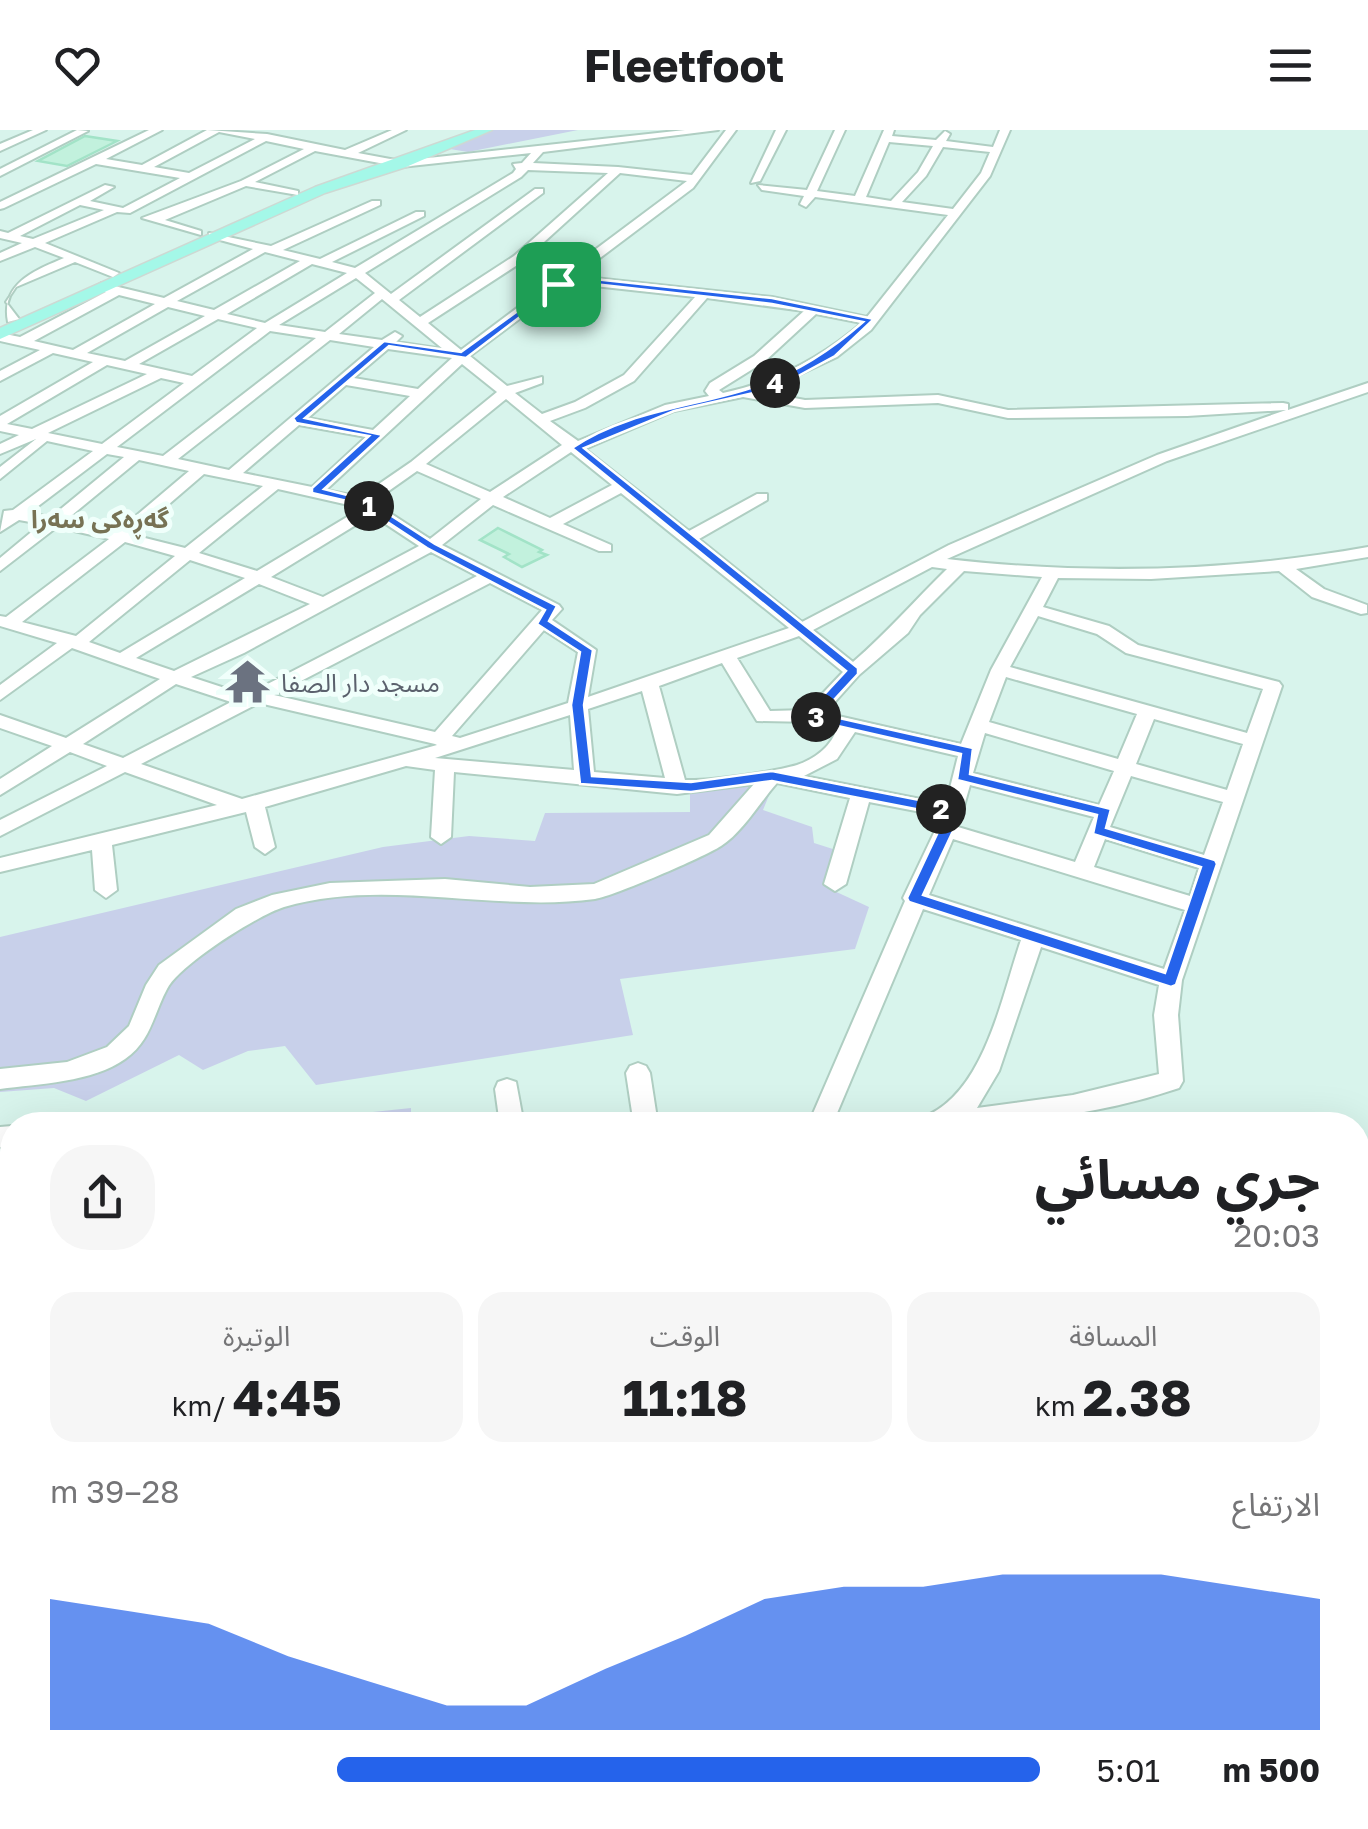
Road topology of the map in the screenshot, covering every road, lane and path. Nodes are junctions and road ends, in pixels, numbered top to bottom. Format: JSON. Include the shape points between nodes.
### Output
{"nodes":[{"id":1,"x":40,"y":130,"type":"edge"},
{"id":2,"x":157,"y":130,"type":"edge"},
{"id":3,"x":219,"y":130,"type":"edge"},
{"id":4,"x":401,"y":130,"type":"edge"},
{"id":5,"x":465,"y":130,"type":"edge"},
{"id":6,"x":486,"y":130,"type":"edge"},
{"id":7,"x":712,"y":130,"type":"edge"},
{"id":8,"x":730,"y":130,"type":"edge"},
{"id":9,"x":781,"y":130,"type":"edge"},
{"id":10,"x":840,"y":130,"type":"edge"},
{"id":11,"x":947,"y":130,"type":"edge"},
{"id":12,"x":1004,"y":130,"type":"edge"},
{"id":13,"x":84,"y":132,"type":"edge"},
{"id":14,"x":261,"y":133,"type":"edge"},
{"id":15,"x":887,"y":134,"type":"edge"},
{"id":16,"x":108,"y":135,"type":"dead end"},
{"id":17,"x":659,"y":136,"type":"junction"},
{"id":18,"x":136,"y":140,"type":"junction"},
{"id":19,"x":317,"y":141,"type":"junction"},
{"id":20,"x":940,"y":144,"type":"junction"},
{"id":21,"x":0,"y":148,"type":"edge"},
{"id":22,"x":444,"y":148,"type":"junction"},
{"id":23,"x":542,"y":148,"type":"junction"},
{"id":24,"x":650,"y":148,"type":"dead end"},
{"id":25,"x":996,"y":150,"type":"junction"},
{"id":26,"x":348,"y":152,"type":"junction"},
{"id":27,"x":0,"y":156,"type":"edge"},
{"id":28,"x":464,"y":157,"type":"junction"},
{"id":29,"x":94,"y":160,"type":"junction"},
{"id":30,"x":642,"y":160,"type":"dead end"},
{"id":31,"x":24,"y":161,"type":"junction"},
{"id":32,"x":395,"y":163,"type":"junction"},
{"id":33,"x":41,"y":164,"type":"dead end"},
{"id":34,"x":525,"y":166,"type":"junction"},
{"id":35,"x":142,"y":168,"type":"junction"},
{"id":36,"x":618,"y":170,"type":"junction"},
{"id":37,"x":634,"y":172,"type":"junction"},
{"id":38,"x":0,"y":173,"type":"edge"},
{"id":39,"x":191,"y":177,"type":"junction"},
{"id":40,"x":696,"y":179,"type":"junction"},
{"id":41,"x":92,"y":184,"type":"dead end"},
{"id":42,"x":245,"y":184,"type":"junction"},
{"id":43,"x":109,"y":188,"type":"junction"},
{"id":44,"x":539,"y":191,"type":"dead end"},
{"id":45,"x":812,"y":192,"type":"junction"},
{"id":46,"x":294,"y":193,"type":"junction"},
{"id":47,"x":157,"y":195,"type":"junction"},
{"id":48,"x":860,"y":198,"type":"junction"},
{"id":49,"x":80,"y":202,"type":"junction"},
{"id":50,"x":3,"y":203,"type":"edge"},
{"id":51,"x":376,"y":203,"type":"dead end"},
{"id":52,"x":894,"y":204,"type":"junction"},
{"id":53,"x":805,"y":206,"type":"dead end"},
{"id":54,"x":120,"y":210,"type":"junction"},
{"id":55,"x":953,"y":212,"type":"junction"},
{"id":56,"x":420,"y":214,"type":"dead end"},
{"id":57,"x":154,"y":220,"type":"junction"},
{"id":58,"x":205,"y":234,"type":"junction"},
{"id":59,"x":6,"y":235,"type":"edge"},
{"id":60,"x":38,"y":244,"type":"junction"},
{"id":61,"x":268,"y":249,"type":"junction"},
{"id":62,"x":0,"y":257,"type":"edge"},
{"id":63,"x":75,"y":258,"type":"junction"},
{"id":64,"x":316,"y":262,"type":"junction"},
{"id":65,"x":125,"y":270,"type":"junction"},
{"id":66,"x":356,"y":272,"type":"junction"},
{"id":67,"x":566,"y":278,"type":"junction"},
{"id":68,"x":109,"y":289,"type":"junction"},
{"id":69,"x":388,"y":295,"type":"junction"},
{"id":70,"x":703,"y":296,"type":"junction"},
{"id":71,"x":0,"y":302,"type":"edge"},
{"id":72,"x":166,"y":303,"type":"junction"},
{"id":73,"x":814,"y":310,"type":"junction"},
{"id":74,"x":214,"y":314,"type":"junction"},
{"id":75,"x":419,"y":320,"type":"junction"},
{"id":76,"x":870,"y":321,"type":"junction"},
{"id":77,"x":7,"y":322,"type":"edge"},
{"id":78,"x":268,"y":327,"type":"junction"},
{"id":79,"x":325,"y":334,"type":"junction"},
{"id":80,"x":0,"y":336,"type":"edge"},
{"id":81,"x":21,"y":342,"type":"junction"},
{"id":82,"x":388,"y":343,"type":"junction"},
{"id":83,"x":51,"y":348,"type":"junction"},
{"id":84,"x":75,"y":354,"type":"junction"},
{"id":85,"x":463,"y":356,"type":"junction"},
{"id":86,"x":104,"y":360,"type":"junction"},
{"id":87,"x":128,"y":366,"type":"junction"},
{"id":88,"x":160,"y":373,"type":"junction"},
{"id":89,"x":0,"y":378,"type":"edge"},
{"id":90,"x":344,"y":380,"type":"junction"},
{"id":91,"x":536,"y":380,"type":"dead end"},
{"id":92,"x":195,"y":381,"type":"junction"},
{"id":93,"x":1368,"y":386,"type":"edge"},
{"id":94,"x":506,"y":391,"type":"junction"},
{"id":95,"x":739,"y":392,"type":"junction"},
{"id":96,"x":422,"y":394,"type":"junction"},
{"id":97,"x":718,"y":396,"type":"junction"},
{"id":98,"x":1301,"y":409,"type":"junction"},
{"id":99,"x":296,"y":420,"type":"junction"},
{"id":100,"x":542,"y":420,"type":"junction"},
{"id":101,"x":0,"y":425,"type":"edge"},
{"id":102,"x":378,"y":435,"type":"junction"},
{"id":103,"x":41,"y":436,"type":"junction"},
{"id":104,"x":575,"y":446,"type":"junction"},
{"id":105,"x":105,"y":448,"type":"junction"},
{"id":106,"x":0,"y":450,"type":"edge"},
{"id":107,"x":136,"y":454,"type":"junction"},
{"id":108,"x":165,"y":462,"type":"junction"},
{"id":109,"x":416,"y":465,"type":"junction"},
{"id":110,"x":201,"y":468,"type":"junction"},
{"id":111,"x":0,"y":474,"type":"edge"},
{"id":112,"x":234,"y":474,"type":"junction"},
{"id":113,"x":278,"y":482,"type":"junction"},
{"id":114,"x":624,"y":485,"type":"junction"},
{"id":115,"x":316,"y":490,"type":"junction"},
{"id":116,"x":762,"y":496,"type":"dead end"},
{"id":117,"x":493,"y":497,"type":"junction"},
{"id":118,"x":368,"y":505,"type":"junction"},
{"id":119,"x":9,"y":514,"type":"edge"},
{"id":120,"x":54,"y":523,"type":"junction"},
{"id":121,"x":550,"y":524,"type":"junction"},
{"id":122,"x":0,"y":528,"type":"edge"},
{"id":123,"x":120,"y":538,"type":"junction"},
{"id":124,"x":689,"y":538,"type":"junction"},
{"id":125,"x":431,"y":546,"type":"junction"},
{"id":126,"x":605,"y":548,"type":"dead end"},
{"id":127,"x":1368,"y":552,"type":"edge"},
{"id":128,"x":187,"y":554,"type":"junction"},
{"id":129,"x":932,"y":562,"type":"junction"},
{"id":130,"x":960,"y":565,"type":"junction"},
{"id":131,"x":0,"y":566,"type":"edge"},
{"id":132,"x":1285,"y":568,"type":"junction"},
{"id":133,"x":1052,"y":574,"type":"junction"},
{"id":134,"x":262,"y":576,"type":"junction"},
{"id":135,"x":488,"y":577,"type":"junction"},
{"id":136,"x":324,"y":603,"type":"junction"},
{"id":137,"x":1033,"y":609,"type":"junction"},
{"id":138,"x":1361,"y":609,"type":"dead end"},
{"id":139,"x":5,"y":622,"type":"edge"},
{"id":140,"x":542,"y":622,"type":"junction"},
{"id":141,"x":800,"y":630,"type":"junction"},
{"id":142,"x":75,"y":641,"type":"junction"},
{"id":143,"x":726,"y":655,"type":"junction"},
{"id":144,"x":120,"y":660,"type":"junction"},
{"id":145,"x":1000,"y":670,"type":"junction"},
{"id":146,"x":854,"y":671,"type":"junction"},
{"id":147,"x":172,"y":679,"type":"junction"},
{"id":148,"x":648,"y":683,"type":"junction"},
{"id":149,"x":0,"y":694,"type":"edge"},
{"id":150,"x":252,"y":699,"type":"junction"},
{"id":151,"x":578,"y":705,"type":"junction"},
{"id":152,"x":1148,"y":711,"type":"junction"},
{"id":153,"x":812,"y":716,"type":"junction"},
{"id":154,"x":0,"y":721,"type":"edge"},
{"id":155,"x":848,"y":724,"type":"junction"},
{"id":156,"x":978,"y":725,"type":"junction"},
{"id":157,"x":439,"y":738,"type":"junction"},
{"id":158,"x":1252,"y":740,"type":"junction"},
{"id":159,"x":66,"y":744,"type":"junction"},
{"id":160,"x":460,"y":744,"type":"junction"},
{"id":161,"x":968,"y":752,"type":"junction"},
{"id":162,"x":400,"y":761,"type":"junction"},
{"id":163,"x":126,"y":765,"type":"junction"},
{"id":164,"x":444,"y":767,"type":"junction"},
{"id":165,"x":1124,"y":767,"type":"junction"},
{"id":166,"x":772,"y":776,"type":"junction"},
{"id":167,"x":962,"y":777,"type":"junction"},
{"id":168,"x":585,"y":780,"type":"junction"},
{"id":169,"x":677,"y":787,"type":"junction"},
{"id":170,"x":0,"y":788,"type":"edge"},
{"id":171,"x":861,"y":796,"type":"junction"},
{"id":172,"x":1232,"y":798,"type":"junction"},
{"id":173,"x":247,"y":804,"type":"junction"},
{"id":174,"x":950,"y":821,"type":"junction"},
{"id":175,"x":1102,"y":821,"type":"junction"},
{"id":176,"x":0,"y":829,"type":"edge"},
{"id":177,"x":440,"y":837,"type":"dead end"},
{"id":178,"x":100,"y":842,"type":"junction"},
{"id":179,"x":266,"y":847,"type":"dead end"},
{"id":180,"x":1210,"y":864,"type":"junction"},
{"id":181,"x":0,"y":865,"type":"edge"},
{"id":182,"x":1082,"y":870,"type":"junction"},
{"id":183,"x":836,"y":884,"type":"dead end"},
{"id":184,"x":106,"y":890,"type":"dead end"},
{"id":185,"x":914,"y":898,"type":"junction"},
{"id":186,"x":1195,"y":905,"type":"junction"},
{"id":187,"x":1034,"y":935,"type":"junction"},
{"id":188,"x":1171,"y":980,"type":"junction"},
{"id":189,"x":638,"y":1073,"type":"dead end"},
{"id":190,"x":0,"y":1079,"type":"edge"},
{"id":191,"x":508,"y":1088,"type":"dead end"},
{"id":192,"x":511,"y":1112,"type":"edge"},
{"id":193,"x":644,"y":1112,"type":"edge"},
{"id":194,"x":825,"y":1112,"type":"edge"},
{"id":195,"x":954,"y":1112,"type":"edge"},
{"id":196,"x":1023,"y":1112,"type":"edge"}],
"edges":[{"from":1,"to":21,"type":"street"},
{"from":2,"to":18,"type":"street"},
{"from":3,"to":14,"type":"street"},
{"from":3,"to":35,"type":"street"},
{"from":4,"to":26,"type":"street"},
{"from":5,"to":32,"type":"main road"},
{"from":6,"to":22,"type":"main road"},
{"from":7,"to":17,"type":"street"},
{"from":8,"to":40,"type":"street"},
{"from":9,"to":45,"type":"street","via":[[759,184]]},
{"from":10,"to":45,"type":"street"},
{"from":11,"to":20,"type":"street"},
{"from":12,"to":25,"type":"street"},
{"from":13,"to":31,"type":"street"},
{"from":14,"to":19,"type":"street"},
{"from":14,"to":39,"type":"street"},
{"from":15,"to":20,"type":"street"},
{"from":15,"to":48,"type":"street"},
{"from":16,"to":18,"type":"street"},
{"from":17,"to":23,"type":"street"},
{"from":17,"to":24,"type":"street"},
{"from":18,"to":29,"type":"street"},
{"from":19,"to":26,"type":"street"},
{"from":19,"to":42,"type":"street"},
{"from":20,"to":25,"type":"street"},
{"from":20,"to":52,"type":"street"},
{"from":22,"to":28,"type":"street"},
{"from":22,"to":32,"type":"main road"},
{"from":23,"to":28,"type":"street"},
{"from":23,"to":34,"type":"street"},
{"from":25,"to":55,"type":"street","via":[[986,174]]},
{"from":26,"to":32,"type":"street"},
{"from":27,"to":31,"type":"street"},
{"from":28,"to":32,"type":"street"},
{"from":28,"to":34,"type":"street"},
{"from":29,"to":35,"type":"street"},
{"from":29,"to":50,"type":"street","via":[[75,175],[58,172]]},
{"from":30,"to":37,"type":"street"},
{"from":31,"to":33,"type":"street"},
{"from":31,"to":38,"type":"street"},
{"from":32,"to":46,"type":"main road"},
{"from":32,"to":58,"type":"main road"},
{"from":34,"to":36,"type":"street"},
{"from":34,"to":66,"type":"street"},
{"from":35,"to":39,"type":"street"},
{"from":36,"to":37,"type":"street"},
{"from":36,"to":75,"type":"street","via":[[518,259]]},
{"from":37,"to":40,"type":"street"},
{"from":39,"to":47,"type":"street"},
{"from":40,"to":67,"type":"street"},
{"from":41,"to":43,"type":"street"},
{"from":42,"to":46,"type":"street"},
{"from":42,"to":57,"type":"street"},
{"from":43,"to":47,"type":"street"},
{"from":43,"to":49,"type":"street"},
{"from":44,"to":69,"type":"street"},
{"from":45,"to":48,"type":"street"},
{"from":45,"to":53,"type":"street"},
{"from":46,"to":58,"type":"main road"},
{"from":47,"to":54,"type":"street"},
{"from":48,"to":52,"type":"street"},
{"from":49,"to":54,"type":"street"},
{"from":49,"to":59,"type":"street"},
{"from":51,"to":61,"type":"street"},
{"from":52,"to":55,"type":"street"},
{"from":54,"to":57,"type":"street"},
{"from":54,"to":60,"type":"street"},
{"from":55,"to":76,"type":"street"},
{"from":56,"to":64,"type":"street"},
{"from":57,"to":58,"type":"street"},
{"from":58,"to":61,"type":"street"},
{"from":58,"to":65,"type":"main road"},
{"from":59,"to":60,"type":"street"},
{"from":60,"to":62,"type":"street"},
{"from":60,"to":63,"type":"street"},
{"from":61,"to":64,"type":"street"},
{"from":61,"to":72,"type":"street"},
{"from":63,"to":65,"type":"street"},
{"from":63,"to":71,"type":"street","via":[[12,284]]},
{"from":64,"to":66,"type":"street"},
{"from":64,"to":74,"type":"street"},
{"from":65,"to":68,"type":"main road"},
{"from":65,"to":77,"type":"main road"},
{"from":66,"to":69,"type":"street"},
{"from":66,"to":78,"type":"street"},
{"from":67,"to":70,"type":"street"},
{"from":67,"to":85,"type":"street"},
{"from":68,"to":72,"type":"street"},
{"from":68,"to":80,"type":"main road"},
{"from":68,"to":81,"type":"street"},
{"from":69,"to":75,"type":"street"},
{"from":69,"to":79,"type":"street"},
{"from":70,"to":73,"type":"street"},
{"from":70,"to":100,"type":"street","via":[[629,378]]},
{"from":71,"to":77,"type":"street"},
{"from":72,"to":74,"type":"street"},
{"from":72,"to":84,"type":"street"},
{"from":73,"to":76,"type":"street"},
{"from":73,"to":97,"type":"street","via":[[760,359],[715,386]]},
{"from":74,"to":78,"type":"street"},
{"from":74,"to":87,"type":"street"},
{"from":75,"to":82,"type":"street"},
{"from":75,"to":85,"type":"street"},
{"from":76,"to":95,"type":"street","via":[[808,368]]},
{"from":78,"to":79,"type":"street"},
{"from":78,"to":92,"type":"street"},
{"from":79,"to":82,"type":"street"},
{"from":79,"to":108,"type":"street"},
{"from":80,"to":81,"type":"street"},
{"from":81,"to":83,"type":"street"},
{"from":82,"to":85,"type":"street"},
{"from":82,"to":90,"type":"street"},
{"from":83,"to":84,"type":"street"},
{"from":83,"to":89,"type":"street"},
{"from":84,"to":86,"type":"street"},
{"from":85,"to":94,"type":"street"},
{"from":85,"to":96,"type":"street"},
{"from":86,"to":87,"type":"street"},
{"from":86,"to":101,"type":"street"},
{"from":87,"to":88,"type":"street"},
{"from":88,"to":92,"type":"street"},
{"from":88,"to":103,"type":"street"},
{"from":90,"to":96,"type":"street"},
{"from":90,"to":99,"type":"street"},
{"from":91,"to":94,"type":"street"},
{"from":92,"to":105,"type":"street"},
{"from":93,"to":98,"type":"street"},
{"from":94,"to":100,"type":"street"},
{"from":94,"to":109,"type":"street"},
{"from":95,"to":97,"type":"street"},
{"from":95,"to":98,"type":"street","via":[[805,404],[938,399],[1008,414]]},
{"from":96,"to":102,"type":"street"},
{"from":97,"to":104,"type":"street"},
{"from":98,"to":129,"type":"street","via":[[1162,458]]},
{"from":99,"to":102,"type":"street"},
{"from":99,"to":112,"type":"street"},
{"from":100,"to":104,"type":"street"},
{"from":101,"to":103,"type":"street"},
{"from":102,"to":115,"type":"street"},
{"from":103,"to":105,"type":"street"},
{"from":103,"to":106,"type":"street"},
{"from":103,"to":111,"type":"street"},
{"from":104,"to":114,"type":"street"},
{"from":104,"to":117,"type":"street"},
{"from":105,"to":107,"type":"street"},
{"from":105,"to":119,"type":"street"},
{"from":107,"to":108,"type":"street"},
{"from":107,"to":120,"type":"street"},
{"from":108,"to":110,"type":"street"},
{"from":109,"to":117,"type":"street"},
{"from":109,"to":118,"type":"street"},
{"from":110,"to":112,"type":"street"},
{"from":110,"to":123,"type":"street"},
{"from":112,"to":113,"type":"street"},
{"from":113,"to":115,"type":"street"},
{"from":113,"to":128,"type":"street"},
{"from":114,"to":121,"type":"street"},
{"from":114,"to":124,"type":"street"},
{"from":115,"to":118,"type":"street"},
{"from":116,"to":124,"type":"street"},
{"from":117,"to":121,"type":"street"},
{"from":117,"to":125,"type":"street"},
{"from":118,"to":125,"type":"street"},
{"from":118,"to":134,"type":"street"},
{"from":119,"to":120,"type":"street"},
{"from":119,"to":122,"type":"street"},
{"from":120,"to":123,"type":"street"},
{"from":120,"to":131,"type":"street"},
{"from":121,"to":126,"type":"street"},
{"from":123,"to":128,"type":"street"},
{"from":123,"to":139,"type":"street"},
{"from":124,"to":141,"type":"street"},
{"from":125,"to":135,"type":"street"},
{"from":125,"to":136,"type":"street"},
{"from":127,"to":132,"type":"street"},
{"from":128,"to":134,"type":"street"},
{"from":128,"to":142,"type":"street"},
{"from":129,"to":130,"type":"street"},
{"from":129,"to":141,"type":"street"},
{"from":130,"to":133,"type":"street"},
{"from":130,"to":146,"type":"street"},
{"from":132,"to":133,"type":"street"},
{"from":132,"to":138,"type":"street","via":[[1318,593]]},
{"from":133,"to":137,"type":"street"},
{"from":134,"to":136,"type":"street"},
{"from":134,"to":144,"type":"street"},
{"from":135,"to":140,"type":"street","via":[[553,609]]},
{"from":135,"to":150,"type":"street"},
{"from":136,"to":147,"type":"street"},
{"from":137,"to":145,"type":"street"},
{"from":137,"to":158,"type":"street","via":[[1103,630],[1132,649],[1273,686]]},
{"from":139,"to":142,"type":"street"},
{"from":140,"to":151,"type":"street","via":[[587,650]]},
{"from":140,"to":157,"type":"street"},
{"from":141,"to":143,"type":"street"},
{"from":141,"to":146,"type":"street"},
{"from":142,"to":144,"type":"street"},
{"from":142,"to":149,"type":"street"},
{"from":143,"to":148,"type":"street"},
{"from":143,"to":153,"type":"street","via":[[764,717]]},
{"from":144,"to":147,"type":"street"},
{"from":145,"to":152,"type":"street"},
{"from":145,"to":156,"type":"street"},
{"from":146,"to":153,"type":"street"},
{"from":147,"to":150,"type":"street"},
{"from":147,"to":159,"type":"street"},
{"from":148,"to":151,"type":"street"},
{"from":148,"to":169,"type":"street"},
{"from":150,"to":157,"type":"street"},
{"from":150,"to":163,"type":"street"},
{"from":151,"to":160,"type":"street"},
{"from":151,"to":168,"type":"street"},
{"from":152,"to":158,"type":"street"},
{"from":152,"to":165,"type":"street"},
{"from":153,"to":155,"type":"street"},
{"from":154,"to":159,"type":"street"},
{"from":155,"to":161,"type":"street"},
{"from":155,"to":166,"type":"street","via":[[830,755]]},
{"from":156,"to":161,"type":"street"},
{"from":156,"to":165,"type":"street"},
{"from":157,"to":160,"type":"street"},
{"from":158,"to":172,"type":"street"},
{"from":159,"to":163,"type":"street"},
{"from":159,"to":170,"type":"street"},
{"from":160,"to":162,"type":"street"},
{"from":161,"to":167,"type":"street"},
{"from":162,"to":164,"type":"street"},
{"from":162,"to":173,"type":"street"},
{"from":163,"to":173,"type":"street"},
{"from":163,"to":176,"type":"street"},
{"from":164,"to":168,"type":"street"},
{"from":164,"to":177,"type":"street"},
{"from":165,"to":172,"type":"street"},
{"from":165,"to":175,"type":"street"},
{"from":166,"to":169,"type":"street"},
{"from":166,"to":171,"type":"street"},
{"from":166,"to":190,"type":"street","via":[[716,840],[597,891],[530,895],[445,887],[280,900],[244,915],[168,971],[139,1031],[115,1054],[68,1072]]},
{"from":167,"to":174,"type":"street"},
{"from":167,"to":175,"type":"street"},
{"from":168,"to":169,"type":"street"},
{"from":171,"to":174,"type":"street"},
{"from":171,"to":183,"type":"street"},
{"from":172,"to":180,"type":"street"},
{"from":173,"to":178,"type":"street"},
{"from":173,"to":179,"type":"street"},
{"from":174,"to":182,"type":"street"},
{"from":174,"to":185,"type":"street"},
{"from":175,"to":180,"type":"street"},
{"from":175,"to":182,"type":"street"},
{"from":178,"to":181,"type":"street"},
{"from":178,"to":184,"type":"street"},
{"from":180,"to":186,"type":"street"},
{"from":182,"to":186,"type":"street"},
{"from":185,"to":187,"type":"street"},
{"from":185,"to":194,"type":"street"},
{"from":186,"to":188,"type":"street"},
{"from":187,"to":188,"type":"street"},
{"from":187,"to":195,"type":"street","via":[[987,1071]]},
{"from":188,"to":196,"type":"street","via":[[1170,1081]]},
{"from":189,"to":193,"type":"street"},
{"from":191,"to":192,"type":"street"}]}
